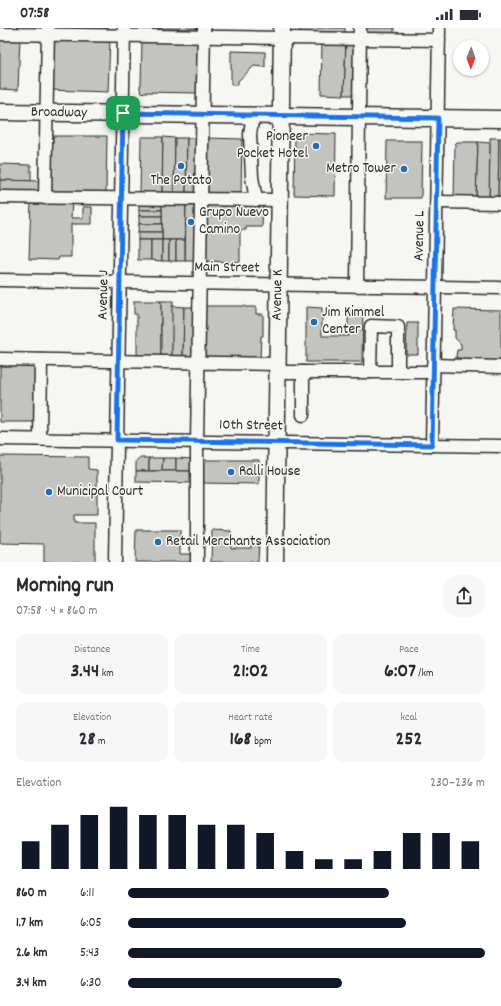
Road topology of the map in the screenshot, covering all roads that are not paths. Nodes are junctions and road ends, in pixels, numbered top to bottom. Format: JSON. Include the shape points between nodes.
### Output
{"nodes":[{"id":1,"x":48,"y":31,"type":"edge"},
{"id":2,"x":124,"y":32,"type":"edge"},
{"id":3,"x":204,"y":32,"type":"edge"},
{"id":4,"x":282,"y":33,"type":"edge"},
{"id":5,"x":0,"y":34,"type":"edge"},
{"id":6,"x":360,"y":34,"type":"edge"},
{"id":7,"x":439,"y":34,"type":"edge"},
{"id":8,"x":0,"y":112,"type":"edge"},
{"id":9,"x":46,"y":112,"type":"junction"},
{"id":10,"x":123,"y":113,"type":"junction"},
{"id":11,"x":203,"y":115,"type":"junction"},
{"id":12,"x":253,"y":115,"type":"junction"},
{"id":13,"x":282,"y":116,"type":"junction"},
{"id":14,"x":359,"y":117,"type":"junction"},
{"id":15,"x":438,"y":118,"type":"junction"},
{"id":16,"x":501,"y":119,"type":"edge"},
{"id":17,"x":0,"y":197,"type":"edge"},
{"id":18,"x":45,"y":198,"type":"junction"},
{"id":19,"x":122,"y":199,"type":"junction"},
{"id":20,"x":201,"y":199,"type":"junction"},
{"id":21,"x":256,"y":200,"type":"junction"},
{"id":22,"x":280,"y":200,"type":"junction"},
{"id":23,"x":437,"y":202,"type":"junction"},
{"id":24,"x":501,"y":203,"type":"edge"},
{"id":25,"x":0,"y":280,"type":"edge"},
{"id":26,"x":120,"y":282,"type":"junction"},
{"id":27,"x":199,"y":283,"type":"junction"},
{"id":28,"x":278,"y":284,"type":"junction"},
{"id":29,"x":357,"y":286,"type":"junction"},
{"id":30,"x":435,"y":287,"type":"junction"},
{"id":31,"x":501,"y":288,"type":"edge"},
{"id":32,"x":0,"y":359,"type":"edge"},
{"id":33,"x":41,"y":360,"type":"junction"},
{"id":34,"x":119,"y":361,"type":"junction"},
{"id":35,"x":198,"y":363,"type":"junction"},
{"id":36,"x":501,"y":367,"type":"edge"},
{"id":37,"x":278,"y":368,"type":"junction"},
{"id":38,"x":433,"y":369,"type":"junction"},
{"id":39,"x":303,"y":372,"type":"junction"},
{"id":40,"x":370,"y":372,"type":"junction"},
{"id":41,"x":398,"y":372,"type":"junction"},
{"id":42,"x":303,"y":415,"type":"dead end"},
{"id":43,"x":0,"y":439,"type":"edge"},
{"id":44,"x":40,"y":439,"type":"junction"},
{"id":45,"x":117,"y":440,"type":"junction"},
{"id":46,"x":197,"y":442,"type":"junction"},
{"id":47,"x":276,"y":443,"type":"junction"},
{"id":48,"x":432,"y":445,"type":"junction"},
{"id":49,"x":501,"y":446,"type":"edge"},
{"id":50,"x":115,"y":562,"type":"edge"},
{"id":51,"x":197,"y":562,"type":"edge"},
{"id":52,"x":275,"y":562,"type":"edge"}],
"edges":[{"from":1,"to":2,"type":"street"},
{"from":1,"to":5,"type":"street"},
{"from":1,"to":9,"type":"street"},
{"from":2,"to":3,"type":"street"},
{"from":2,"to":10,"type":"street","name":"Avenue J"},
{"from":3,"to":4,"type":"street"},
{"from":3,"to":11,"type":"street"},
{"from":4,"to":6,"type":"street"},
{"from":4,"to":13,"type":"main road","name":"Avenue K"},
{"from":6,"to":7,"type":"street"},
{"from":6,"to":14,"type":"street"},
{"from":7,"to":15,"type":"street","name":"Avenue L"},
{"from":8,"to":9,"type":"main road","name":"Broadway"},
{"from":9,"to":10,"type":"main road","name":"Broadway"},
{"from":9,"to":18,"type":"street"},
{"from":10,"to":11,"type":"main road","name":"Broadway"},
{"from":10,"to":19,"type":"street","name":"Avenue J"},
{"from":11,"to":12,"type":"main road","name":"Broadway"},
{"from":11,"to":20,"type":"street"},
{"from":12,"to":13,"type":"main road","name":"Broadway"},
{"from":12,"to":21,"type":"street","via":[[250,134]]},
{"from":13,"to":14,"type":"main road","name":"Broadway"},
{"from":13,"to":22,"type":"main road","name":"Avenue K"},
{"from":14,"to":15,"type":"main road","name":"Broadway"},
{"from":14,"to":29,"type":"street"},
{"from":15,"to":16,"type":"main road","name":"Broadway"},
{"from":15,"to":23,"type":"street","name":"Avenue L"},
{"from":17,"to":18,"type":"street"},
{"from":18,"to":19,"type":"street"},
{"from":19,"to":20,"type":"street"},
{"from":19,"to":26,"type":"street","name":"Avenue J"},
{"from":20,"to":21,"type":"street"},
{"from":20,"to":27,"type":"street"},
{"from":21,"to":22,"type":"street"},
{"from":22,"to":28,"type":"main road","name":"Avenue K"},
{"from":23,"to":24,"type":"street"},
{"from":23,"to":30,"type":"street","name":"Avenue L"},
{"from":25,"to":26,"type":"street","name":"Main Street"},
{"from":26,"to":27,"type":"street","name":"Main Street"},
{"from":26,"to":34,"type":"street","name":"Avenue J"},
{"from":27,"to":28,"type":"street","name":"Main Street"},
{"from":27,"to":35,"type":"street"},
{"from":28,"to":29,"type":"street","name":"Main Street"},
{"from":28,"to":37,"type":"main road","name":"Avenue K"},
{"from":29,"to":30,"type":"street","name":"Main Street"},
{"from":30,"to":31,"type":"street","name":"Main Street"},
{"from":30,"to":38,"type":"street","name":"Avenue L"},
{"from":32,"to":33,"type":"street"},
{"from":33,"to":34,"type":"street"},
{"from":33,"to":44,"type":"street"},
{"from":34,"to":35,"type":"street"},
{"from":34,"to":45,"type":"street","name":"Avenue J"},
{"from":35,"to":37,"type":"street"},
{"from":35,"to":46,"type":"street"},
{"from":36,"to":38,"type":"street"},
{"from":37,"to":39,"type":"street"},
{"from":37,"to":47,"type":"main road","name":"Avenue K"},
{"from":38,"to":41,"type":"street"},
{"from":38,"to":48,"type":"street","name":"Avenue L"},
{"from":39,"to":40,"type":"street"},
{"from":39,"to":42,"type":"street"},
{"from":40,"to":41,"type":"street"},
{"from":40,"to":41,"type":"street","via":[[371,326],[398,327]]},
{"from":43,"to":44,"type":"street","name":"10th Street"},
{"from":44,"to":45,"type":"street","name":"10th Street"},
{"from":45,"to":46,"type":"street","name":"10th Street"},
{"from":45,"to":50,"type":"street","name":"Avenue J"},
{"from":46,"to":47,"type":"street","name":"10th Street"},
{"from":46,"to":51,"type":"street"},
{"from":47,"to":48,"type":"street","name":"10th Street"},
{"from":47,"to":52,"type":"main road","name":"Avenue K"},
{"from":48,"to":49,"type":"street","name":"10th Street"}]}
